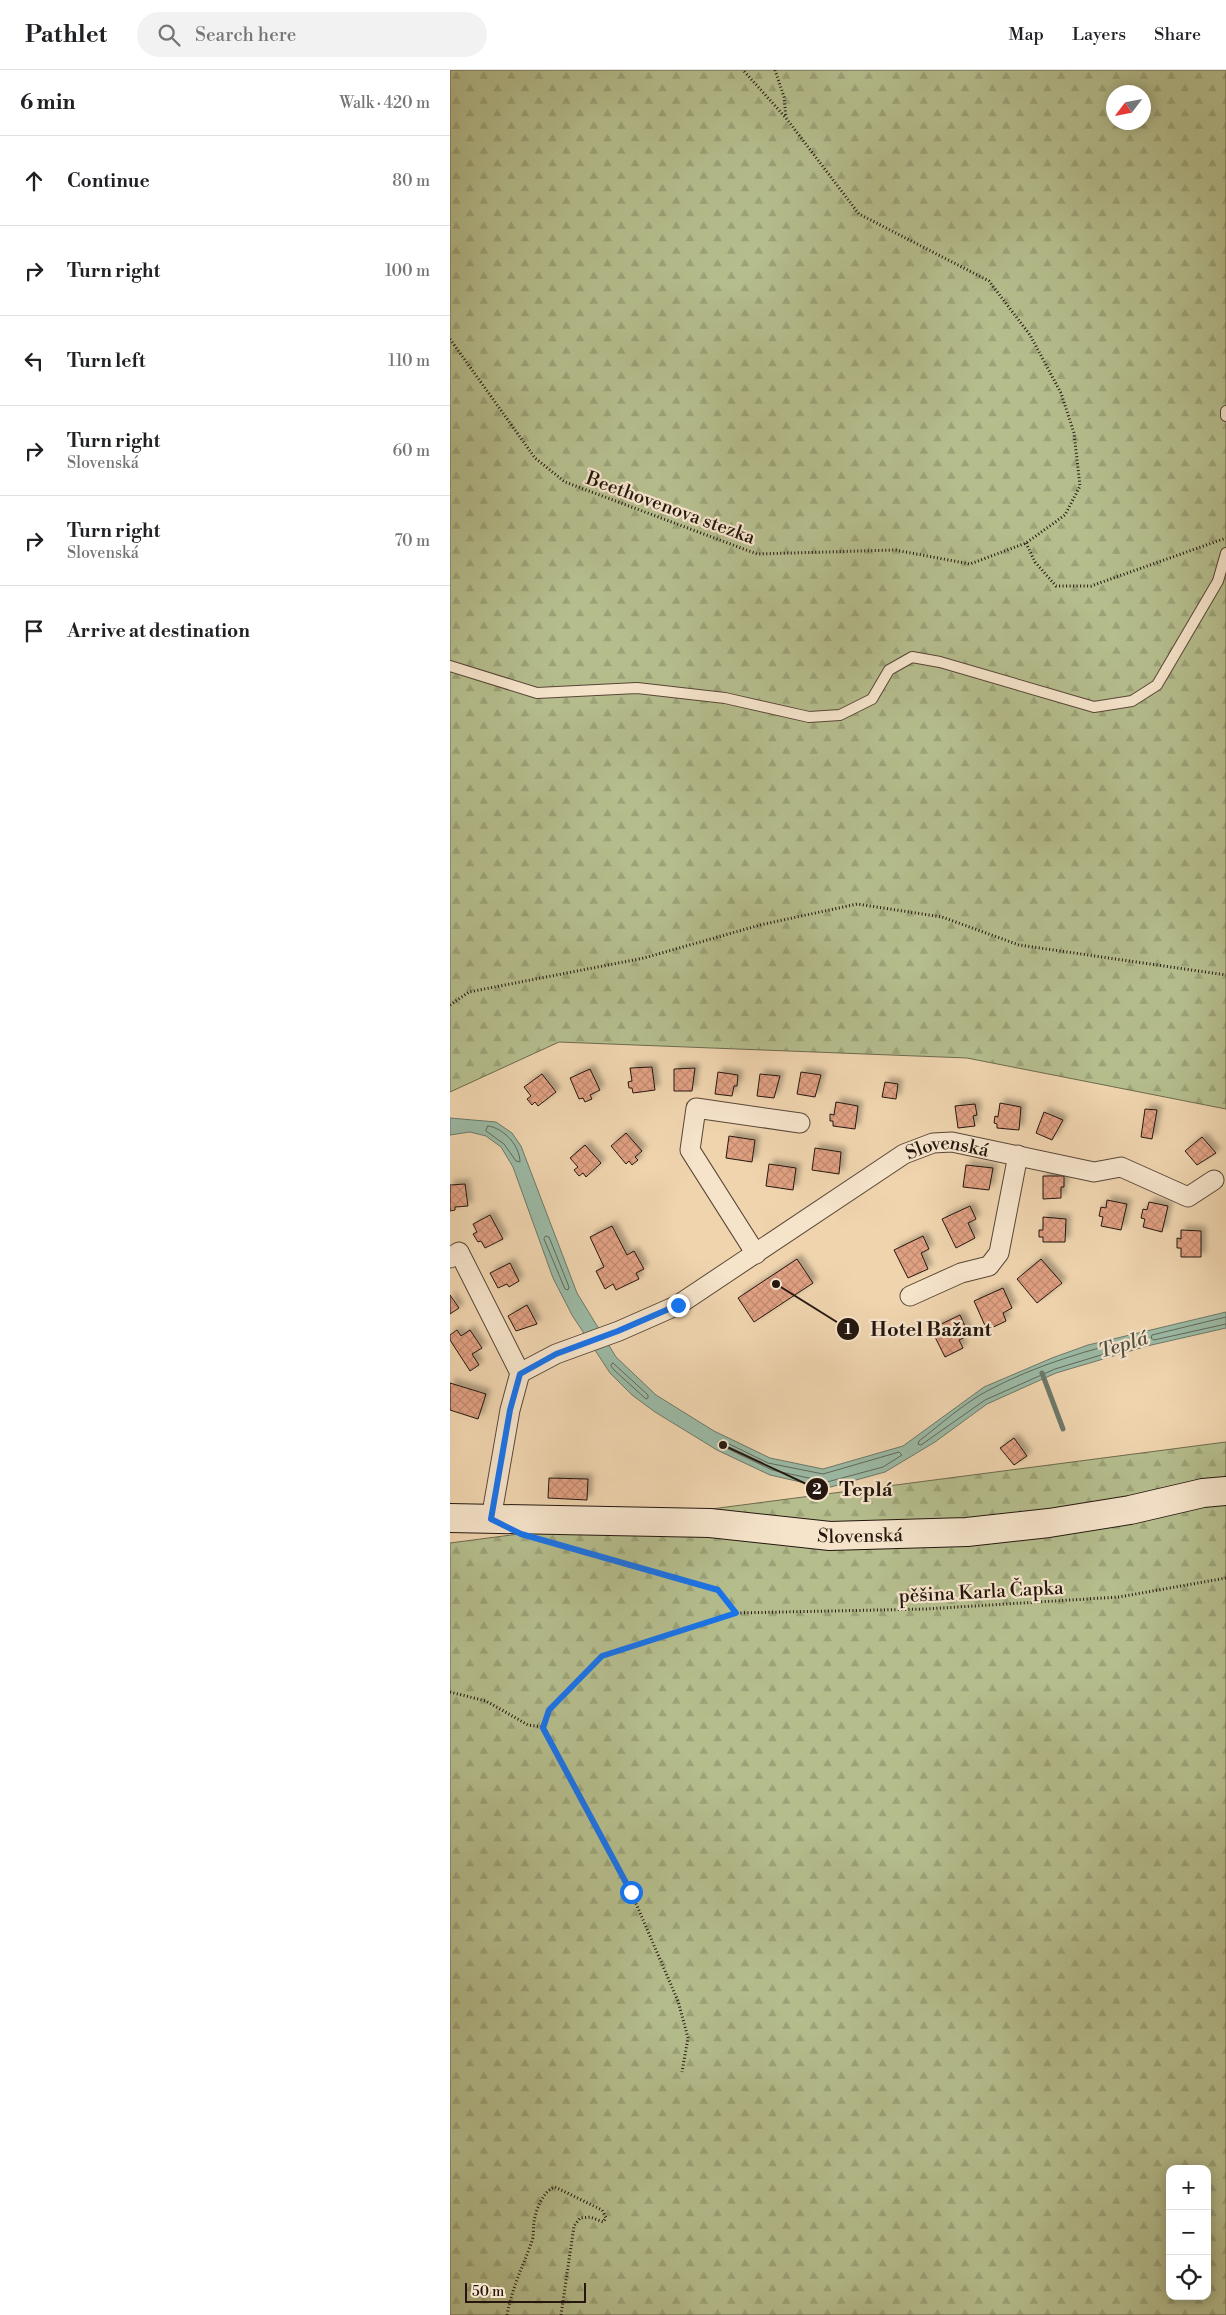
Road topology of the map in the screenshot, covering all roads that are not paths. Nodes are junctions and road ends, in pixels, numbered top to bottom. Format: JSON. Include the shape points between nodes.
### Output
{"nodes":[{"id":1,"x":1226,"y":411,"type":"edge"},
{"id":2,"x":1226,"y":416,"type":"edge"},
{"id":3,"x":1226,"y":553,"type":"edge"},
{"id":4,"x":450,"y":666,"type":"edge"},
{"id":5,"x":800,"y":1123,"type":"dead end"},
{"id":6,"x":1018,"y":1155,"type":"junction"},
{"id":7,"x":1214,"y":1180,"type":"dead end"},
{"id":8,"x":756,"y":1254,"type":"junction"},
{"id":9,"x":450,"y":1258,"type":"edge"},
{"id":10,"x":910,"y":1296,"type":"dead end"},
{"id":11,"x":520,"y":1374,"type":"junction"},
{"id":12,"x":1226,"y":1491,"type":"edge"},
{"id":13,"x":450,"y":1518,"type":"edge"},
{"id":14,"x":491,"y":1519,"type":"junction"}],
"edges":[{"from":1,"to":2,"type":"lane"},
{"from":3,"to":4,"type":"lane","via":[[1218,581],[1157,685],[1132,701],[1094,707],[940,662],[912,657],[890,670],[872,699],[840,715],[809,717],[725,698],[638,688],[537,693]]},
{"from":5,"to":8,"type":"street","via":[[696,1108],[690,1150]]},
{"from":6,"to":7,"type":"street","name":"Slovenská","via":[[1094,1172],[1121,1167],[1188,1198]]},
{"from":6,"to":8,"type":"street","name":"Slovenská","via":[[952,1142],[904,1154]]},
{"from":6,"to":10,"type":"street","name":"Slovenská","via":[[999,1253],[989,1266],[961,1273]]},
{"from":8,"to":11,"type":"street","name":"Slovenská","via":[[678,1305],[556,1354]]},
{"from":9,"to":11,"type":"street","via":[[459,1252]]},
{"from":11,"to":14,"type":"street","via":[[510,1410]]},
{"from":12,"to":14,"type":"street","name":"Slovenská","via":[[1049,1523],[967,1532],[830,1536],[710,1523]]},
{"from":13,"to":14,"type":"street","name":"Slovenská"}]}
